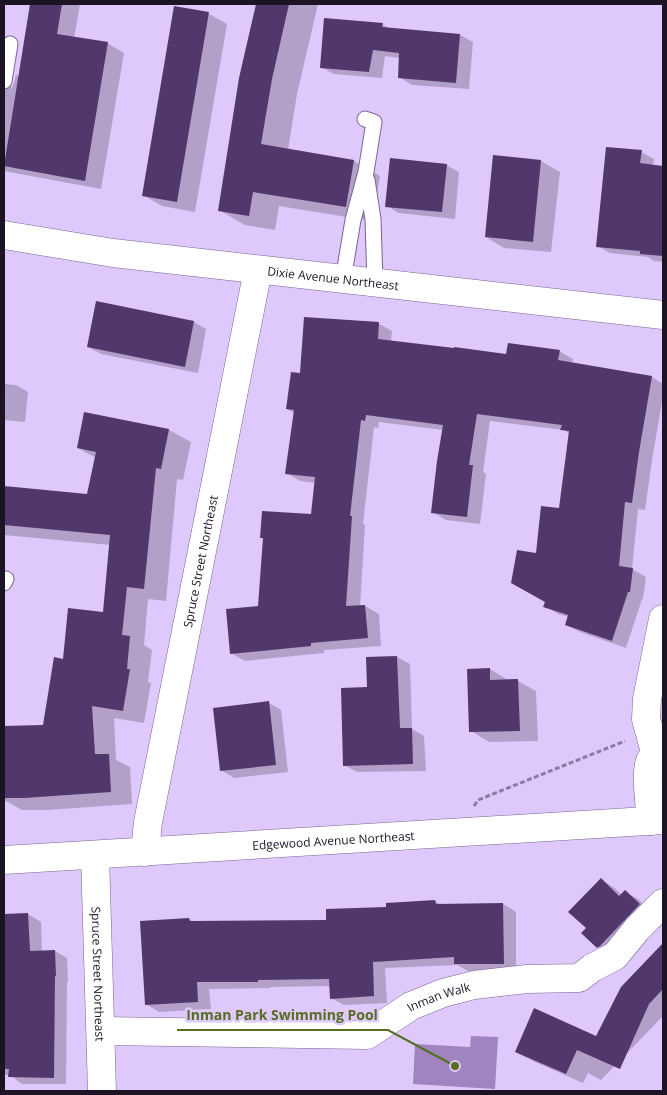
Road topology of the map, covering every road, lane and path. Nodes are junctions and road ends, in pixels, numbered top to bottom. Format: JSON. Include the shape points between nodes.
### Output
{"nodes":[{"id":1,"x":10,"y":44,"type":"dead end"},
{"id":2,"x":4,"y":81,"type":"edge"},
{"id":3,"x":376,"y":121,"type":"dead end"},
{"id":4,"x":366,"y":172,"type":"junction"},
{"id":5,"x":4,"y":235,"type":"edge"},
{"id":6,"x":258,"y":270,"type":"junction"},
{"id":7,"x":343,"y":280,"type":"junction"},
{"id":8,"x":375,"y":283,"type":"junction"},
{"id":9,"x":663,"y":315,"type":"edge"},
{"id":10,"x":663,"y":619,"type":"edge"},
{"id":11,"x":656,"y":743,"type":"edge"},
{"id":12,"x":657,"y":820,"type":"edge"},
{"id":13,"x":458,"y":832,"type":"junction"},
{"id":14,"x":145,"y":852,"type":"junction"},
{"id":15,"x":95,"y":855,"type":"junction"},
{"id":16,"x":4,"y":860,"type":"edge"},
{"id":17,"x":663,"y":903,"type":"edge"},
{"id":18,"x":101,"y":1031,"type":"junction"},
{"id":19,"x":102,"y":1091,"type":"edge"}],
"edges":[{"from":1,"to":2,"type":"lane"},
{"from":3,"to":4,"type":"lane"},
{"from":4,"to":7,"type":"lane","via":[[353,220]]},
{"from":4,"to":8,"type":"lane","via":[[373,219]]},
{"from":5,"to":6,"type":"street","name":"Dixie Avenue Northeast","via":[[113,253]]},
{"from":6,"to":7,"type":"street","name":"Dixie Avenue Northeast"},
{"from":6,"to":14,"type":"street","name":"Spruce Street Northeast","via":[[148,822]]},
{"from":7,"to":8,"type":"street","name":"Dixie Avenue Northeast"},
{"from":8,"to":9,"type":"street","name":"Dixie Avenue Northeast"},
{"from":10,"to":11,"type":"street","via":[[647,698],[646,719]]},
{"from":11,"to":12,"type":"street","via":[[648,774]]},
{"from":11,"to":13,"type":"path","via":[[608,747],[478,800]]},
{"from":12,"to":13,"type":"street","name":"Edgewood Avenue Northeast"},
{"from":13,"to":14,"type":"street","name":"Edgewood Avenue Northeast"},
{"from":14,"to":15,"type":"street","name":"Edgewood Avenue Northeast"},
{"from":15,"to":16,"type":"street","name":"Edgewood Avenue Northeast"},
{"from":15,"to":18,"type":"street","name":"Spruce Street Northeast"},
{"from":17,"to":18,"type":"street","name":"Inman Walk","via":[[615,956],[579,978],[527,979],[443,992],[412,1006],[367,1035]]},
{"from":18,"to":19,"type":"street","name":"Spruce Street Northeast"}]}
